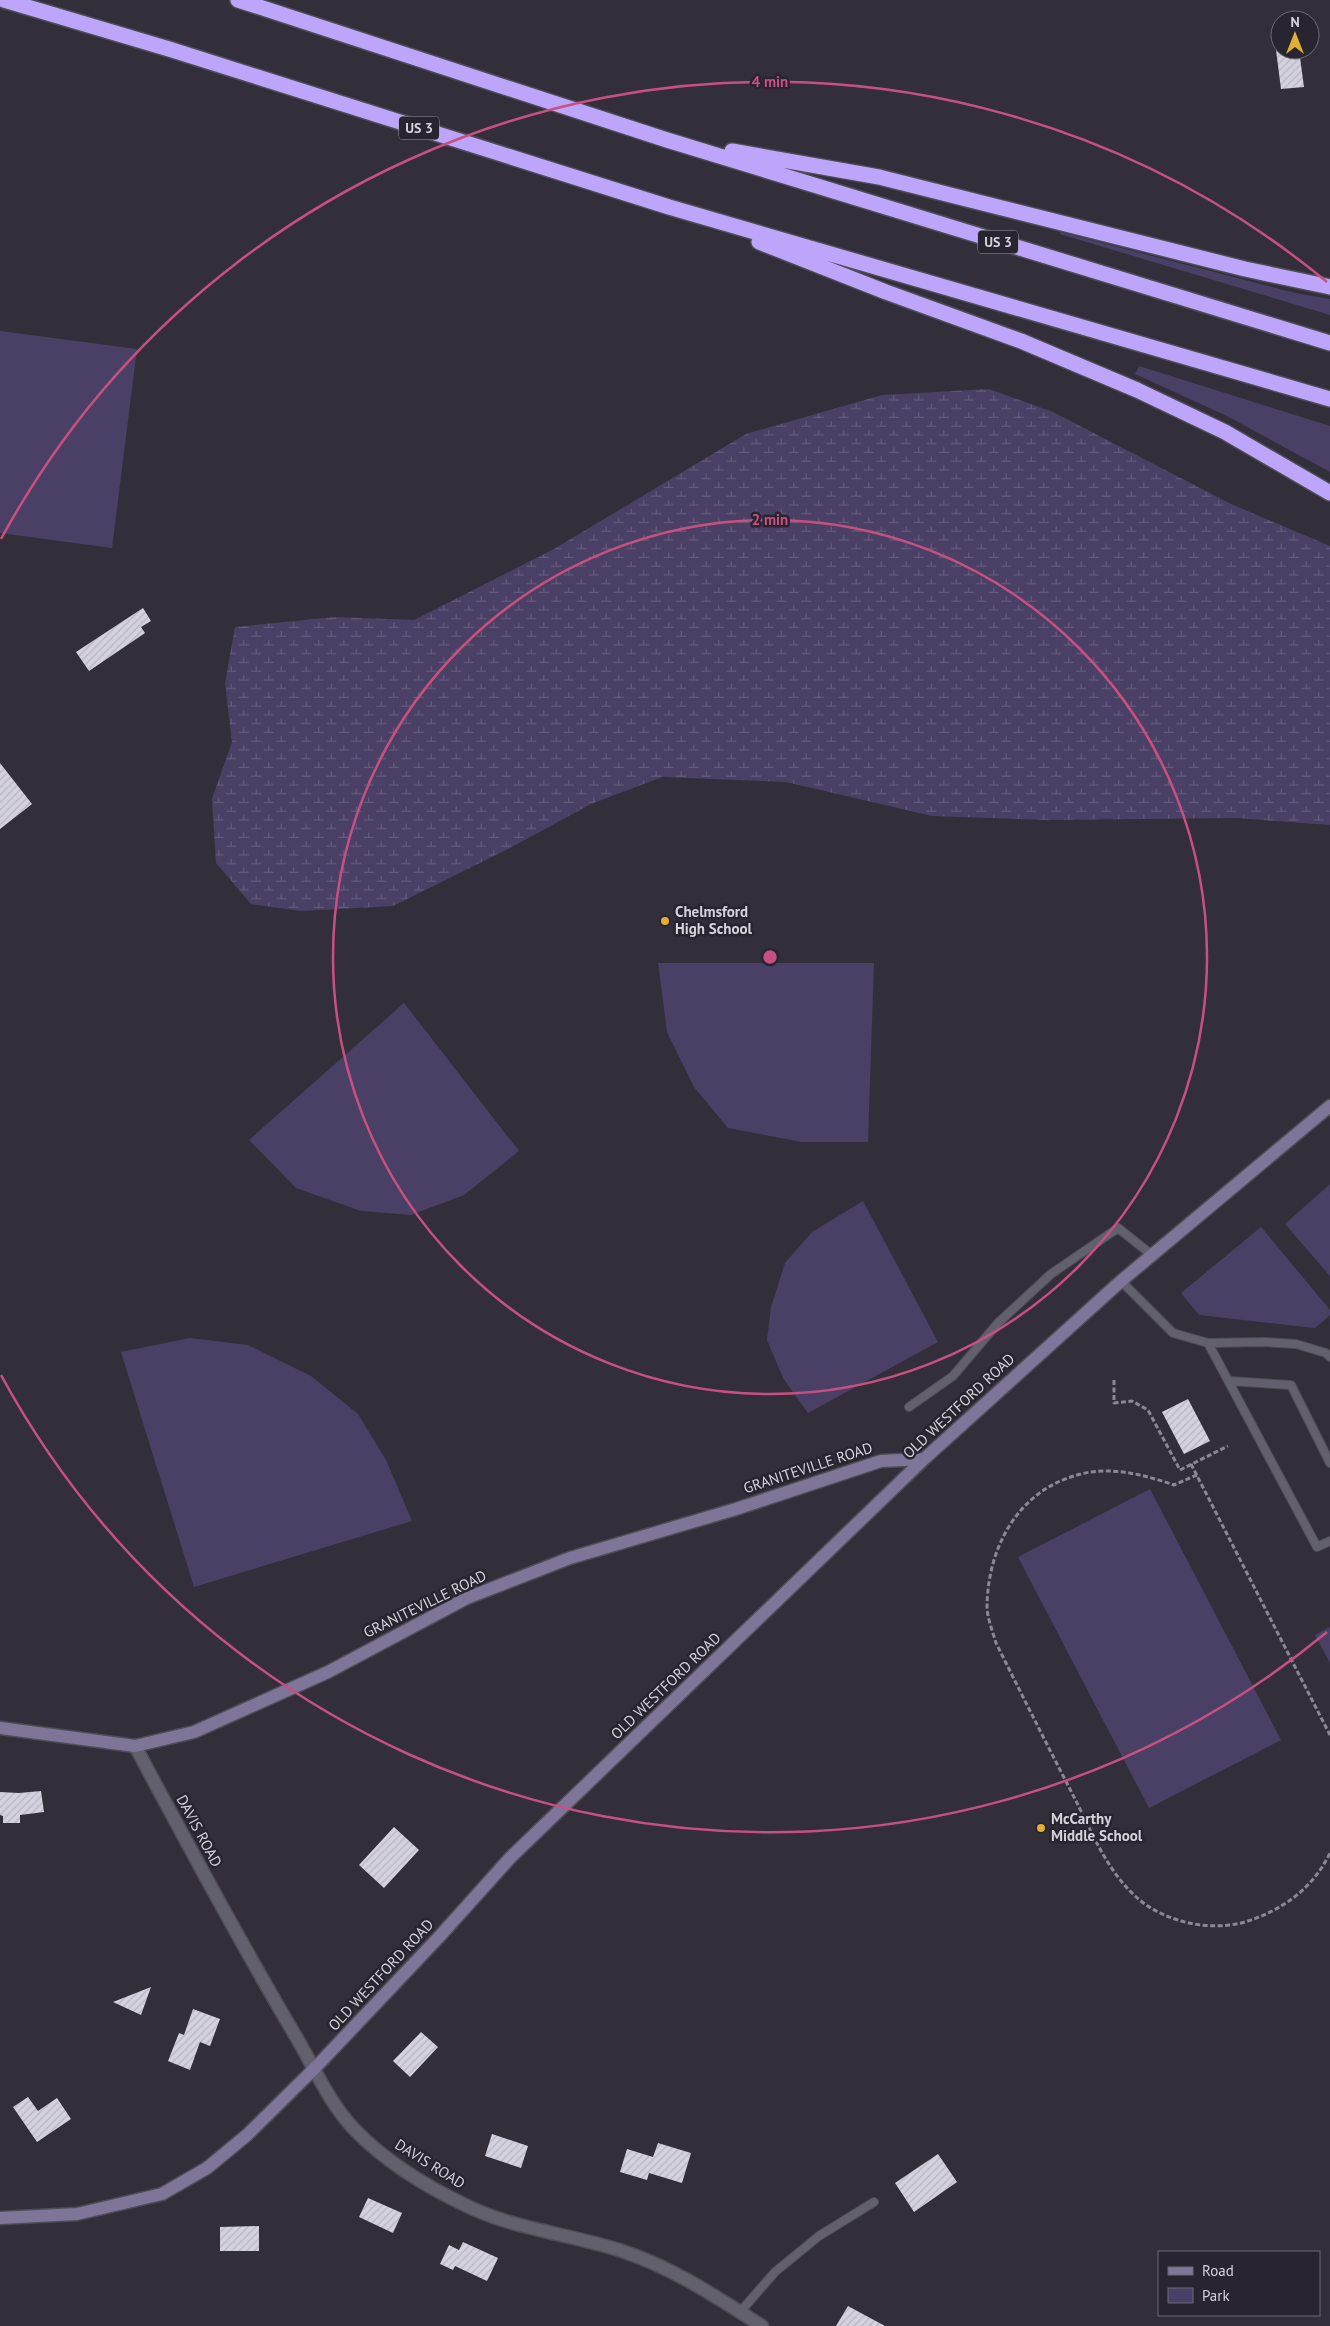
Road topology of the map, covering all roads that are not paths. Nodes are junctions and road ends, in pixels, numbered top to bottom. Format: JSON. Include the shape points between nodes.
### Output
{"nodes":[{"id":1,"x":4,"y":0,"type":"edge"},
{"id":2,"x":238,"y":0,"type":"edge"},
{"id":3,"x":667,"y":140,"type":"junction"},
{"id":4,"x":670,"y":207,"type":"junction"},
{"id":5,"x":1330,"y":287,"type":"edge"},
{"id":6,"x":1330,"y":343,"type":"edge"},
{"id":7,"x":1330,"y":399,"type":"edge"},
{"id":8,"x":1330,"y":493,"type":"edge"},
{"id":9,"x":1330,"y":1106,"type":"edge"},
{"id":10,"x":1152,"y":1255,"type":"junction"},
{"id":11,"x":1121,"y":1281,"type":"junction"},
{"id":12,"x":1208,"y":1343,"type":"junction"},
{"id":13,"x":1330,"y":1357,"type":"edge"},
{"id":14,"x":1229,"y":1381,"type":"junction"},
{"id":15,"x":909,"y":1407,"type":"dead end"},
{"id":16,"x":924,"y":1459,"type":"junction"},
{"id":17,"x":1330,"y":1463,"type":"edge"},
{"id":18,"x":1330,"y":1541,"type":"edge"},
{"id":19,"x":0,"y":1728,"type":"edge"},
{"id":20,"x":135,"y":1746,"type":"junction"},
{"id":21,"x":315,"y":2068,"type":"junction"},
{"id":22,"x":874,"y":2202,"type":"dead end"},
{"id":23,"x":0,"y":2218,"type":"edge"},
{"id":24,"x":740,"y":2312,"type":"junction"},
{"id":25,"x":762,"y":2326,"type":"edge"}],
"edges":[{"from":1,"to":4,"type":"highway","number":"US 3"},
{"from":2,"to":3,"type":"highway","number":"US 3"},
{"from":3,"to":5,"type":"highway","via":[[879,177],[1245,269]]},
{"from":3,"to":6,"type":"highway","number":"US 3"},
{"from":4,"to":7,"type":"highway","number":"US 3"},
{"from":4,"to":8,"type":"highway","via":[[1021,341],[1137,390],[1225,432]]},
{"from":9,"to":10,"type":"main road","name":"OLD WESTFORD ROAD"},
{"from":10,"to":11,"type":"main road","name":"OLD WESTFORD ROAD"},
{"from":10,"to":15,"type":"lane","via":[[1118,1228],[1051,1274],[998,1323],[954,1376]]},
{"from":11,"to":12,"type":"lane","via":[[1173,1333]]},
{"from":11,"to":16,"type":"main road","name":"OLD WESTFORD ROAD"},
{"from":12,"to":13,"type":"lane","via":[[1296,1344]]},
{"from":12,"to":14,"type":"lane"},
{"from":14,"to":17,"type":"lane","via":[[1291,1385]]},
{"from":14,"to":18,"type":"lane","via":[[1317,1546]]},
{"from":16,"to":20,"type":"main road","name":"GRANITEVILLE ROAD","via":[[880,1460],[736,1509],[570,1558],[467,1598],[328,1672],[194,1732]]},
{"from":16,"to":21,"type":"main road","name":"OLD WESTFORD ROAD","via":[[510,1858]]},
{"from":19,"to":20,"type":"main road","name":"GRANITEVILLE ROAD"},
{"from":20,"to":21,"type":"street","name":"DAVIS ROAD","via":[[265,1985]]},
{"from":21,"to":23,"type":"main road","name":"OLD WESTFORD ROAD","via":[[234,2146],[207,2168],[162,2194],[77,2214]]},
{"from":21,"to":24,"type":"street","name":"DAVIS ROAD","via":[[333,2103],[355,2130],[401,2169],[468,2207],[529,2228],[617,2249],[655,2262]]},
{"from":22,"to":24,"type":"lane","via":[[819,2236],[775,2272]]},
{"from":24,"to":25,"type":"street","name":"DAVIS ROAD"}]}
